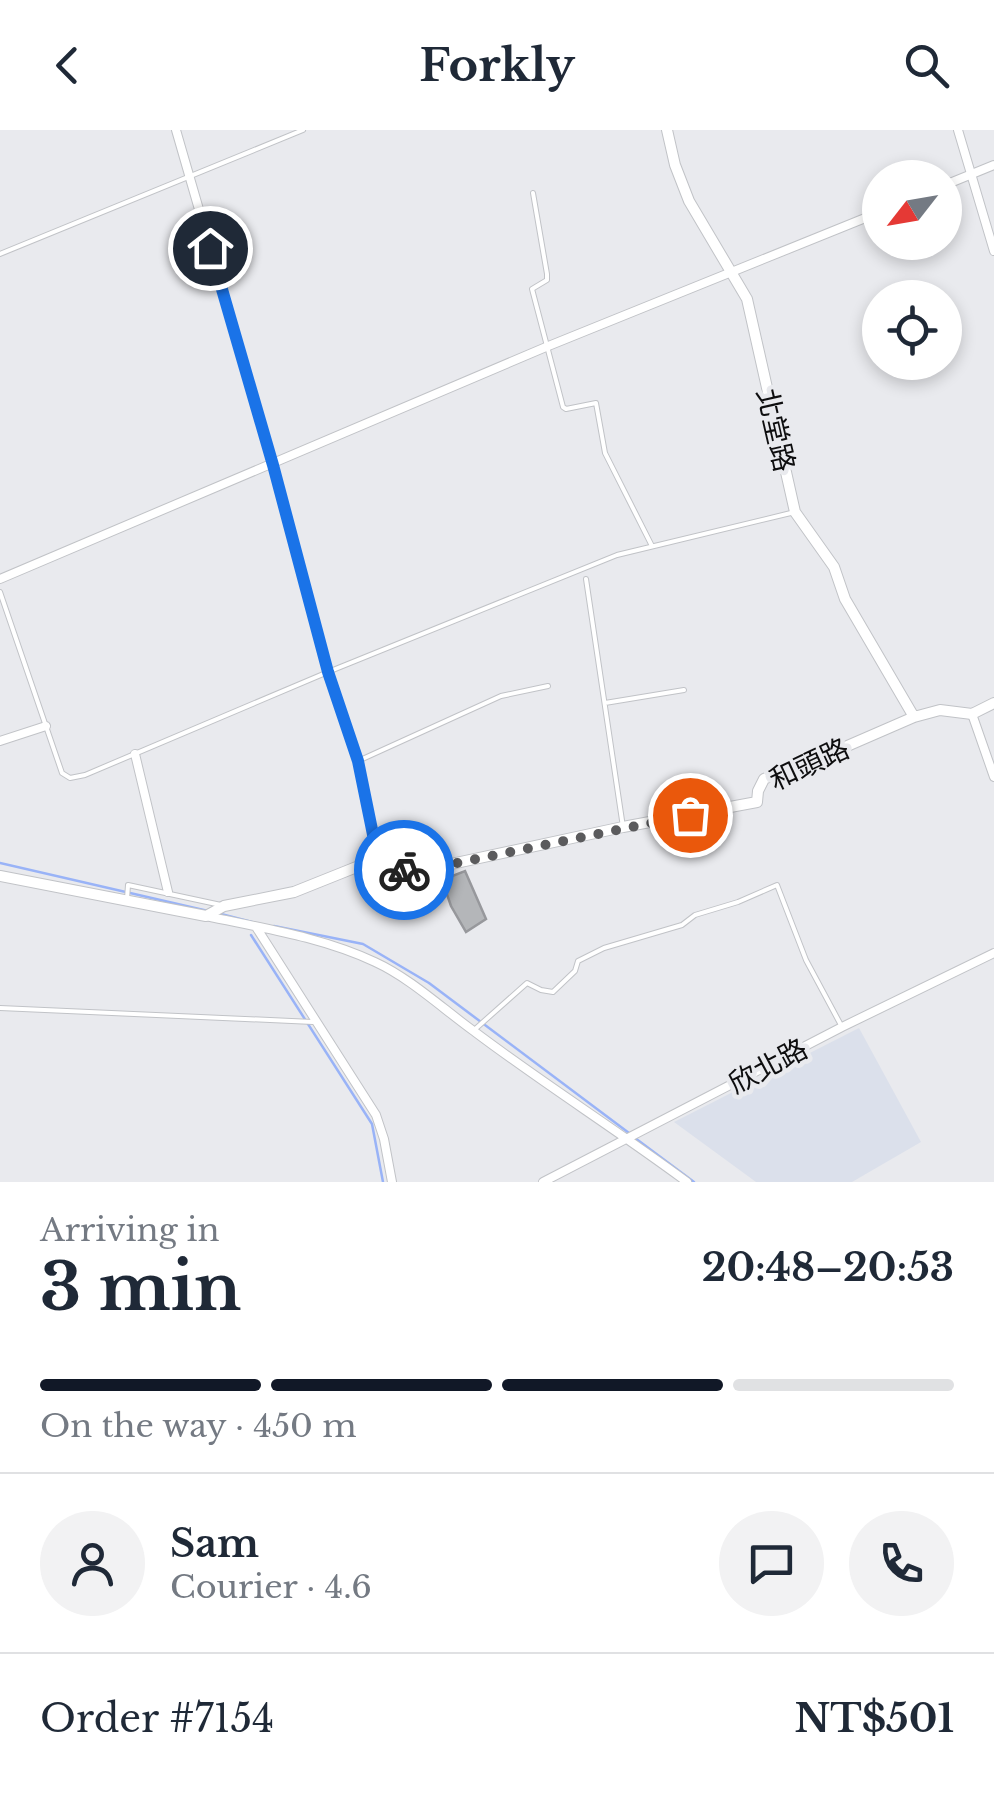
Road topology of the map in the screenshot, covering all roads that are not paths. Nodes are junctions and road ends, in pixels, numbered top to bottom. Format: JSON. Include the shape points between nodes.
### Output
{"nodes":[{"id":1,"x":176,"y":130,"type":"edge"},
{"id":2,"x":303,"y":130,"type":"edge"},
{"id":3,"x":668,"y":130,"type":"edge"},
{"id":4,"x":958,"y":130,"type":"edge"},
{"id":5,"x":994,"y":165,"type":"edge"},
{"id":6,"x":971,"y":175,"type":"junction"},
{"id":7,"x":188,"y":176,"type":"junction"},
{"id":8,"x":962,"y":179,"type":"edge"},
{"id":9,"x":533,"y":193,"type":"dead end"},
{"id":10,"x":862,"y":219,"type":"edge"},
{"id":11,"x":994,"y":250,"type":"edge"},
{"id":12,"x":0,"y":254,"type":"edge"},
{"id":13,"x":731,"y":274,"type":"junction"},
{"id":14,"x":546,"y":347,"type":"junction"},
{"id":15,"x":273,"y":465,"type":"junction"},
{"id":16,"x":796,"y":512,"type":"junction"},
{"id":17,"x":652,"y":546,"type":"junction"},
{"id":18,"x":586,"y":579,"type":"dead end"},
{"id":19,"x":0,"y":580,"type":"edge"},
{"id":20,"x":0,"y":592,"type":"edge"},
{"id":21,"x":328,"y":672,"type":"junction"},
{"id":22,"x":548,"y":686,"type":"dead end"},
{"id":23,"x":684,"y":690,"type":"dead end"},
{"id":24,"x":605,"y":703,"type":"junction"},
{"id":25,"x":994,"y":704,"type":"edge"},
{"id":26,"x":972,"y":714,"type":"junction"},
{"id":27,"x":914,"y":718,"type":"junction"},
{"id":28,"x":46,"y":726,"type":"junction"},
{"id":29,"x":0,"y":741,"type":"edge"},
{"id":30,"x":135,"y":754,"type":"junction"},
{"id":31,"x":358,"y":761,"type":"junction"},
{"id":32,"x":994,"y":777,"type":"edge"},
{"id":33,"x":623,"y":828,"type":"junction"},
{"id":34,"x":379,"y":864,"type":"junction"},
{"id":35,"x":0,"y":876,"type":"edge"},
{"id":36,"x":168,"y":892,"type":"junction"},
{"id":37,"x":127,"y":900,"type":"junction"},
{"id":38,"x":224,"y":906,"type":"junction"},
{"id":39,"x":206,"y":916,"type":"junction"},
{"id":40,"x":256,"y":927,"type":"junction"},
{"id":41,"x":994,"y":954,"type":"edge"},
{"id":42,"x":0,"y":1008,"type":"edge"},
{"id":43,"x":317,"y":1022,"type":"junction"},
{"id":44,"x":842,"y":1027,"type":"junction"},
{"id":45,"x":473,"y":1031,"type":"junction"},
{"id":46,"x":628,"y":1139,"type":"junction"},
{"id":47,"x":392,"y":1182,"type":"edge"},
{"id":48,"x":543,"y":1182,"type":"edge"},
{"id":49,"x":687,"y":1182,"type":"edge"}],
"edges":[{"from":1,"to":7,"type":"street"},
{"from":2,"to":7,"type":"lane"},
{"from":3,"to":13,"type":"street","name":"北堂路","via":[[689,202]]},
{"from":4,"to":6,"type":"street"},
{"from":5,"to":6,"type":"street"},
{"from":6,"to":8,"type":"street"},
{"from":6,"to":11,"type":"street"},
{"from":7,"to":12,"type":"lane"},
{"from":7,"to":15,"type":"street"},
{"from":9,"to":14,"type":"lane","via":[[547,280],[532,290]]},
{"from":10,"to":13,"type":"street"},
{"from":13,"to":14,"type":"street"},
{"from":13,"to":16,"type":"street","name":"北堂路","via":[[746,299]]},
{"from":14,"to":15,"type":"street"},
{"from":14,"to":17,"type":"lane","via":[[563,407],[596,403],[605,453]]},
{"from":15,"to":19,"type":"street"},
{"from":15,"to":21,"type":"street"},
{"from":16,"to":17,"type":"lane"},
{"from":16,"to":27,"type":"street","name":"北堂路","via":[[834,567],[845,599]]},
{"from":17,"to":21,"type":"lane"},
{"from":18,"to":24,"type":"lane"},
{"from":20,"to":28,"type":"lane"},
{"from":21,"to":30,"type":"lane"},
{"from":21,"to":31,"type":"street"},
{"from":22,"to":31,"type":"lane","via":[[501,696]]},
{"from":23,"to":24,"type":"lane"},
{"from":24,"to":33,"type":"lane"},
{"from":25,"to":26,"type":"street","name":"和頭路"},
{"from":26,"to":27,"type":"street","name":"和頭路","via":[[940,710]]},
{"from":26,"to":32,"type":"street"},
{"from":27,"to":33,"type":"street","name":"和頭路","via":[[764,779],[757,802]]},
{"from":28,"to":29,"type":"street"},
{"from":28,"to":30,"type":"lane","via":[[62,774],[70,778]]},
{"from":30,"to":36,"type":"street"},
{"from":31,"to":34,"type":"street"},
{"from":33,"to":34,"type":"street","name":"和頭路","via":[[428,869]]},
{"from":34,"to":38,"type":"street","name":"和頭路"},
{"from":35,"to":37,"type":"street","name":"和頭路"},
{"from":36,"to":37,"type":"lane","name":"和頭路","via":[[128,885]]},
{"from":36,"to":38,"type":"lane","name":"和頭路"},
{"from":37,"to":39,"type":"street","name":"和頭路"},
{"from":38,"to":39,"type":"street","name":"和頭路"},
{"from":39,"to":40,"type":"street"},
{"from":40,"to":43,"type":"street"},
{"from":40,"to":45,"type":"street","via":[[378,963]]},
{"from":41,"to":44,"type":"street","name":"欣北路"},
{"from":42,"to":43,"type":"lane"},
{"from":43,"to":47,"type":"street","via":[[376,1115]]},
{"from":44,"to":45,"type":"lane","via":[[777,886],[604,948],[578,961],[554,992],[527,983]]},
{"from":44,"to":46,"type":"street","name":"欣北路"},
{"from":45,"to":46,"type":"street"},
{"from":46,"to":48,"type":"street","name":"欣北路"},
{"from":46,"to":49,"type":"street"}]}
